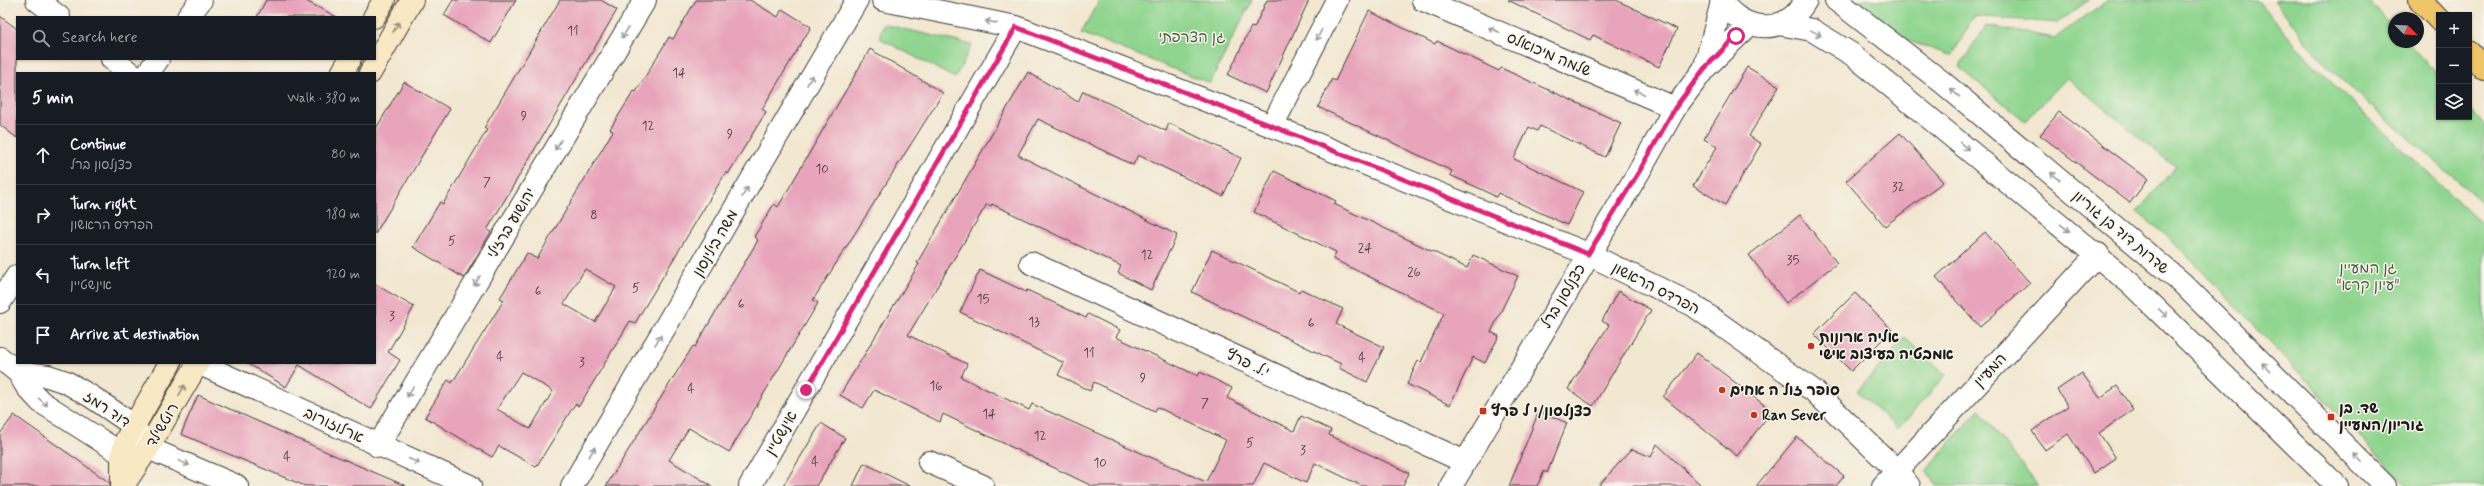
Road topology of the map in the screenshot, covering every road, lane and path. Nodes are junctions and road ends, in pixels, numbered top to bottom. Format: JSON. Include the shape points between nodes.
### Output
{"nodes":[{"id":1,"x":37,"y":0,"type":"edge"},
{"id":2,"x":201,"y":0,"type":"edge"},
{"id":3,"x":384,"y":0,"type":"edge"},
{"id":4,"x":412,"y":0,"type":"edge"},
{"id":5,"x":645,"y":0,"type":"edge"},
{"id":6,"x":857,"y":0,"type":"edge"},
{"id":7,"x":883,"y":0,"type":"edge"},
{"id":8,"x":1337,"y":0,"type":"edge"},
{"id":9,"x":1423,"y":0,"type":"edge"},
{"id":10,"x":1806,"y":0,"type":"edge"},
{"id":11,"x":1836,"y":0,"type":"edge"},
{"id":12,"x":2420,"y":0,"type":"edge"},
{"id":13,"x":1722,"y":1,"type":"edge"},
{"id":14,"x":58,"y":16,"type":"edge"},
{"id":15,"x":189,"y":16,"type":"edge"},
{"id":16,"x":375,"y":16,"type":"edge"},
{"id":17,"x":2436,"y":17,"type":"edge"},
{"id":18,"x":1750,"y":24,"type":"junction"},
{"id":19,"x":1779,"y":24,"type":"junction"},
{"id":20,"x":1016,"y":27,"type":"junction"},
{"id":21,"x":2472,"y":55,"type":"edge"},
{"id":22,"x":113,"y":60,"type":"edge"},
{"id":23,"x":157,"y":60,"type":"edge"},
{"id":24,"x":349,"y":60,"type":"edge"},
{"id":25,"x":1704,"y":69,"type":"junction"},
{"id":26,"x":2484,"y":69,"type":"edge"},
{"id":27,"x":129,"y":72,"type":"edge"},
{"id":28,"x":149,"y":72,"type":"edge"},
{"id":29,"x":343,"y":72,"type":"edge"},
{"id":30,"x":371,"y":72,"type":"edge"},
{"id":31,"x":1675,"y":108,"type":"junction"},
{"id":32,"x":1272,"y":126,"type":"junction"},
{"id":33,"x":1588,"y":254,"type":"junction"},
{"id":34,"x":2098,"y":254,"type":"junction"},
{"id":35,"x":1032,"y":263,"type":"dead end"},
{"id":36,"x":16,"y":278,"type":"edge"},
{"id":37,"x":0,"y":302,"type":"edge"},
{"id":38,"x":0,"y":358,"type":"edge"},
{"id":39,"x":169,"y":364,"type":"edge"},
{"id":40,"x":197,"y":364,"type":"edge"},
{"id":41,"x":200,"y":364,"type":"edge"},
{"id":42,"x":18,"y":372,"type":"junction"},
{"id":43,"x":133,"y":425,"type":"junction"},
{"id":44,"x":378,"y":446,"type":"junction"},
{"id":45,"x":148,"y":448,"type":"junction"},
{"id":46,"x":122,"y":454,"type":"junction"},
{"id":47,"x":929,"y":462,"type":"dead end"},
{"id":48,"x":1465,"y":462,"type":"junction"},
{"id":49,"x":1896,"y":481,"type":"edge"},
{"id":50,"x":122,"y":486,"type":"edge"},
{"id":51,"x":237,"y":486,"type":"edge"},
{"id":52,"x":470,"y":486,"type":"edge"},
{"id":53,"x":572,"y":486,"type":"edge"},
{"id":54,"x":750,"y":486,"type":"edge"},
{"id":55,"x":983,"y":486,"type":"edge"},
{"id":56,"x":1452,"y":486,"type":"edge"},
{"id":57,"x":2337,"y":486,"type":"edge"},
{"id":58,"x":2385,"y":486,"type":"edge"}],
"edges":[{"from":1,"to":14,"type":"street"},
{"from":2,"to":15,"type":"street"},
{"from":3,"to":16,"type":"main road"},
{"from":30,"to":4,"type":"main road","one_way":true},
{"from":5,"to":44,"type":"street","name":"יהושוע ברזילי","one_way":true},
{"from":53,"to":6,"type":"street","name":"משה בילינסון","one_way":true},
{"from":20,"to":7,"type":"street","name":"הפרדס הראשון","one_way":true},
{"from":8,"to":32,"type":"street","one_way":true},
{"from":31,"to":9,"type":"street","name":"שלמה מיכואלס","one_way":true},
{"from":10,"to":19,"type":"street","via":[[1794,17]]},
{"from":58,"to":11,"type":"street","name":"שדרות דוד בן גוריון","one_way":true,"via":[[2182,283],[1942,82]]},
{"from":12,"to":17,"type":"highway"},
{"from":13,"to":18,"type":"street","via":[[1728,12]]},
{"from":13,"to":25,"type":"street","name":"כצנלסון ברל"},
{"from":18,"to":19,"type":"street"},
{"from":18,"to":25,"type":"street","name":"כצנלסון ברל"},
{"from":19,"to":34,"type":"street","one_way":true,"via":[[1812,30],[1853,55]]},
{"from":20,"to":32,"type":"street","name":"הפרדס הראשון"},
{"from":20,"to":54,"type":"street","name":"אינשטיין"},
{"from":21,"to":26,"type":"highway"},
{"from":22,"to":27,"type":"street"},
{"from":23,"to":28,"type":"street"},
{"from":24,"to":29,"type":"main road"},
{"from":25,"to":31,"type":"street","name":"כצנלסון ברל"},
{"from":31,"to":33,"type":"street","name":"כצנלסון ברל"},
{"from":32,"to":33,"type":"street","name":"הפרדס הראשון"},
{"from":33,"to":48,"type":"street","name":"כצנלסון ברל"},
{"from":33,"to":49,"type":"street","name":"הפרדס הראשון","via":[[1693,305],[1814,391]]},
{"from":34,"to":49,"type":"street","name":"המעיין"},
{"from":34,"to":57,"type":"street","one_way":true,"via":[[2161,311]]},
{"from":35,"to":48,"type":"street","name":"י.ל. פרץ"},
{"from":36,"to":37,"type":"street"},
{"from":38,"to":42,"type":"street","name":"דוד רמז"},
{"from":39,"to":43,"type":"main road","name":"רוטשילד"},
{"from":45,"to":40,"type":"main road","name":"רוטשילד","one_way":true},
{"from":41,"to":44,"type":"street","name":"ארלוזורוב"},
{"from":42,"to":43,"type":"street","name":"דוד רמז","via":[[48,376],[66,382]]},
{"from":42,"to":46,"type":"street","name":"דוד רמז","one_way":true,"via":[[27,387],[42,402]]},
{"from":43,"to":45,"type":"street","name":"דוד רמז"},
{"from":43,"to":46,"type":"main road","name":"רוטשילד"},
{"from":44,"to":52,"type":"street","name":"ארלוזורוב","one_way":true},
{"from":45,"to":46,"type":"street","name":"דוד רמז"},
{"from":45,"to":50,"type":"main road","name":"רוטשילד"},
{"from":45,"to":51,"type":"street","one_way":true},
{"from":46,"to":50,"type":"main road","name":"רוטשילד"},
{"from":47,"to":55,"type":"street"},
{"from":48,"to":56,"type":"street","name":"כצנלסון ברל"}]}
